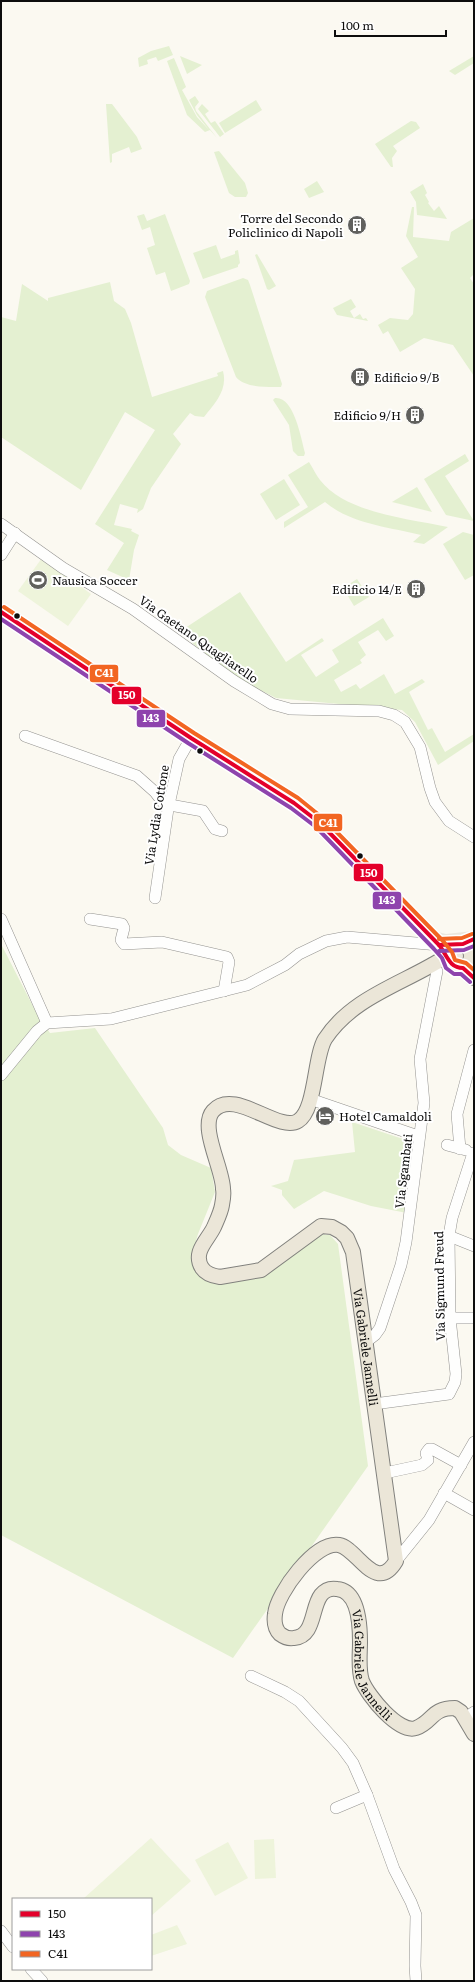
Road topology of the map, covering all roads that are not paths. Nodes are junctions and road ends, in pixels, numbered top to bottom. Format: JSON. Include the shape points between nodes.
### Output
{"nodes":[{"id":1,"x":1,"y":524,"type":"edge"},
{"id":2,"x":15,"y":533,"type":"junction"},
{"id":3,"x":1,"y":555,"type":"edge"},
{"id":4,"x":1,"y":612,"type":"edge"},
{"id":5,"x":25,"y":736,"type":"dead end"},
{"id":6,"x":191,"y":738,"type":"junction"},
{"id":7,"x":169,"y":807,"type":"junction"},
{"id":8,"x":222,"y":831,"type":"dead end"},
{"id":9,"x":474,"y":837,"type":"edge"},
{"id":10,"x":155,"y":898,"type":"dead end"},
{"id":11,"x":1,"y":919,"type":"edge"},
{"id":12,"x":90,"y":919,"type":"dead end"},
{"id":13,"x":458,"y":952,"type":"edge"},
{"id":14,"x":434,"y":968,"type":"junction"},
{"id":15,"x":474,"y":978,"type":"edge"},
{"id":16,"x":224,"y":991,"type":"junction"},
{"id":17,"x":47,"y":1023,"type":"junction"},
{"id":18,"x":474,"y":1050,"type":"edge"},
{"id":19,"x":1,"y":1075,"type":"edge"},
{"id":20,"x":310,"y":1099,"type":"junction"},
{"id":21,"x":414,"y":1135,"type":"dead end"},
{"id":22,"x":447,"y":1145,"type":"dead end"},
{"id":23,"x":460,"y":1149,"type":"junction"},
{"id":24,"x":473,"y":1153,"type":"edge"},
{"id":25,"x":449,"y":1236,"type":"junction"},
{"id":26,"x":474,"y":1246,"type":"edge"},
{"id":27,"x":450,"y":1318,"type":"junction"},
{"id":28,"x":474,"y":1318,"type":"edge"},
{"id":29,"x":366,"y":1342,"type":"junction"},
{"id":30,"x":374,"y":1404,"type":"junction"},
{"id":31,"x":474,"y":1442,"type":"edge"},
{"id":32,"x":461,"y":1465,"type":"junction"},
{"id":33,"x":385,"y":1473,"type":"junction"},
{"id":34,"x":444,"y":1493,"type":"junction"},
{"id":35,"x":474,"y":1510,"type":"edge"},
{"id":36,"x":396,"y":1561,"type":"junction"},
{"id":37,"x":251,"y":1676,"type":"dead end"},
{"id":38,"x":470,"y":1715,"type":"edge"},
{"id":39,"x":474,"y":1734,"type":"edge"},
{"id":40,"x":367,"y":1795,"type":"junction"},
{"id":41,"x":336,"y":1808,"type":"dead end"},
{"id":42,"x":1,"y":1931,"type":"edge"},
{"id":43,"x":12,"y":1946,"type":"edge"},
{"id":44,"x":32,"y":1970,"type":"edge"},
{"id":45,"x":42,"y":1981,"type":"edge"},
{"id":46,"x":416,"y":1981,"type":"edge"}],
"edges":[{"from":1,"to":2,"type":"street","name":"Via Gaetano Quagliarello"},
{"from":2,"to":3,"type":"street"},
{"from":2,"to":9,"type":"street","name":"Via Gaetano Quagliarello","via":[[63,568],[146,617],[234,681],[272,704],[290,709],[378,711],[394,715],[405,722],[420,747],[435,802],[449,821]]},
{"from":4,"to":6,"type":"street"},
{"from":5,"to":7,"type":"street","via":[[137,776]]},
{"from":6,"to":7,"type":"street","name":"Via Lydia Cottone","via":[[179,759]]},
{"from":6,"to":13,"type":"street","via":[[294,803],[320,823]]},
{"from":7,"to":8,"type":"street","via":[[203,811],[215,829]]},
{"from":7,"to":10,"type":"street","name":"Via Lydia Cottone"},
{"from":11,"to":17,"type":"street"},
{"from":12,"to":16,"type":"street","via":[[122,924],[124,928],[121,941],[124,944],[162,942],[227,957],[230,962]]},
{"from":13,"to":14,"type":"main road","name":"Via Gabriele Jannelli"},
{"from":13,"to":15,"type":"main road"},
{"from":13,"to":16,"type":"street","via":[[347,937],[338,938],[299,954],[285,965],[247,985]]},
{"from":14,"to":20,"type":"main road","name":"Via Gabriele Jannelli","via":[[360,1004],[341,1020],[325,1040]]},
{"from":14,"to":29,"type":"street","name":"Via Sgambati","via":[[420,1059],[424,1103],[406,1242],[380,1328],[375,1336]]},
{"from":16,"to":17,"type":"street","via":[[111,1019]]},
{"from":17,"to":19,"type":"street","via":[[37,1031]]},
{"from":18,"to":23,"type":"street","via":[[457,1114]]},
{"from":20,"to":21,"type":"street"},
{"from":20,"to":29,"type":"main road","name":"Via Gabriele Jannelli","via":[[303,1117],[289,1123],[234,1104],[222,1105],[212,1112],[208,1124],[224,1190],[222,1206],[199,1252],[200,1264],[203,1270],[214,1276],[261,1270],[321,1226],[332,1227],[347,1238],[353,1252]]},
{"from":22,"to":23,"type":"street"},
{"from":23,"to":24,"type":"street"},
{"from":24,"to":25,"type":"street","name":"Via Sigmund Freud","via":[[452,1218]]},
{"from":25,"to":26,"type":"street"},
{"from":25,"to":27,"type":"street","name":"Via Sigmund Freud"},
{"from":27,"to":28,"type":"street"},
{"from":27,"to":30,"type":"street","name":"Via Sigmund Freud","via":[[456,1374],[449,1394]]},
{"from":29,"to":30,"type":"main road","name":"Via Gabriele Jannelli"},
{"from":30,"to":33,"type":"main road","name":"Via Gabriele Jannelli"},
{"from":31,"to":32,"type":"street"},
{"from":32,"to":33,"type":"street","via":[[428,1449],[428,1460],[422,1465]]},
{"from":32,"to":34,"type":"street"},
{"from":33,"to":36,"type":"main road","name":"Via Gabriele Jannelli"},
{"from":34,"to":35,"type":"street"},
{"from":34,"to":36,"type":"street","via":[[429,1520]]},
{"from":36,"to":38,"type":"main road","name":"Via Gabriele Jannelli","via":[[386,1572],[378,1572],[366,1568],[346,1548],[330,1545],[320,1550],[304,1563],[285,1589],[276,1606],[276,1628],[284,1636],[296,1638],[305,1633],[322,1594],[334,1588],[346,1592],[357,1612],[360,1640],[359,1671],[363,1682],[395,1723],[404,1728],[416,1728],[433,1714],[447,1708],[455,1708]]},
{"from":37,"to":40,"type":"street","via":[[299,1701],[353,1763]]},
{"from":38,"to":39,"type":"main road","name":"Via Gabriele Jannelli"},
{"from":40,"to":41,"type":"street"},
{"from":40,"to":46,"type":"street","via":[[394,1869],[412,1902],[416,1915]]},
{"from":42,"to":43,"type":"street"},
{"from":44,"to":45,"type":"street"}]}
